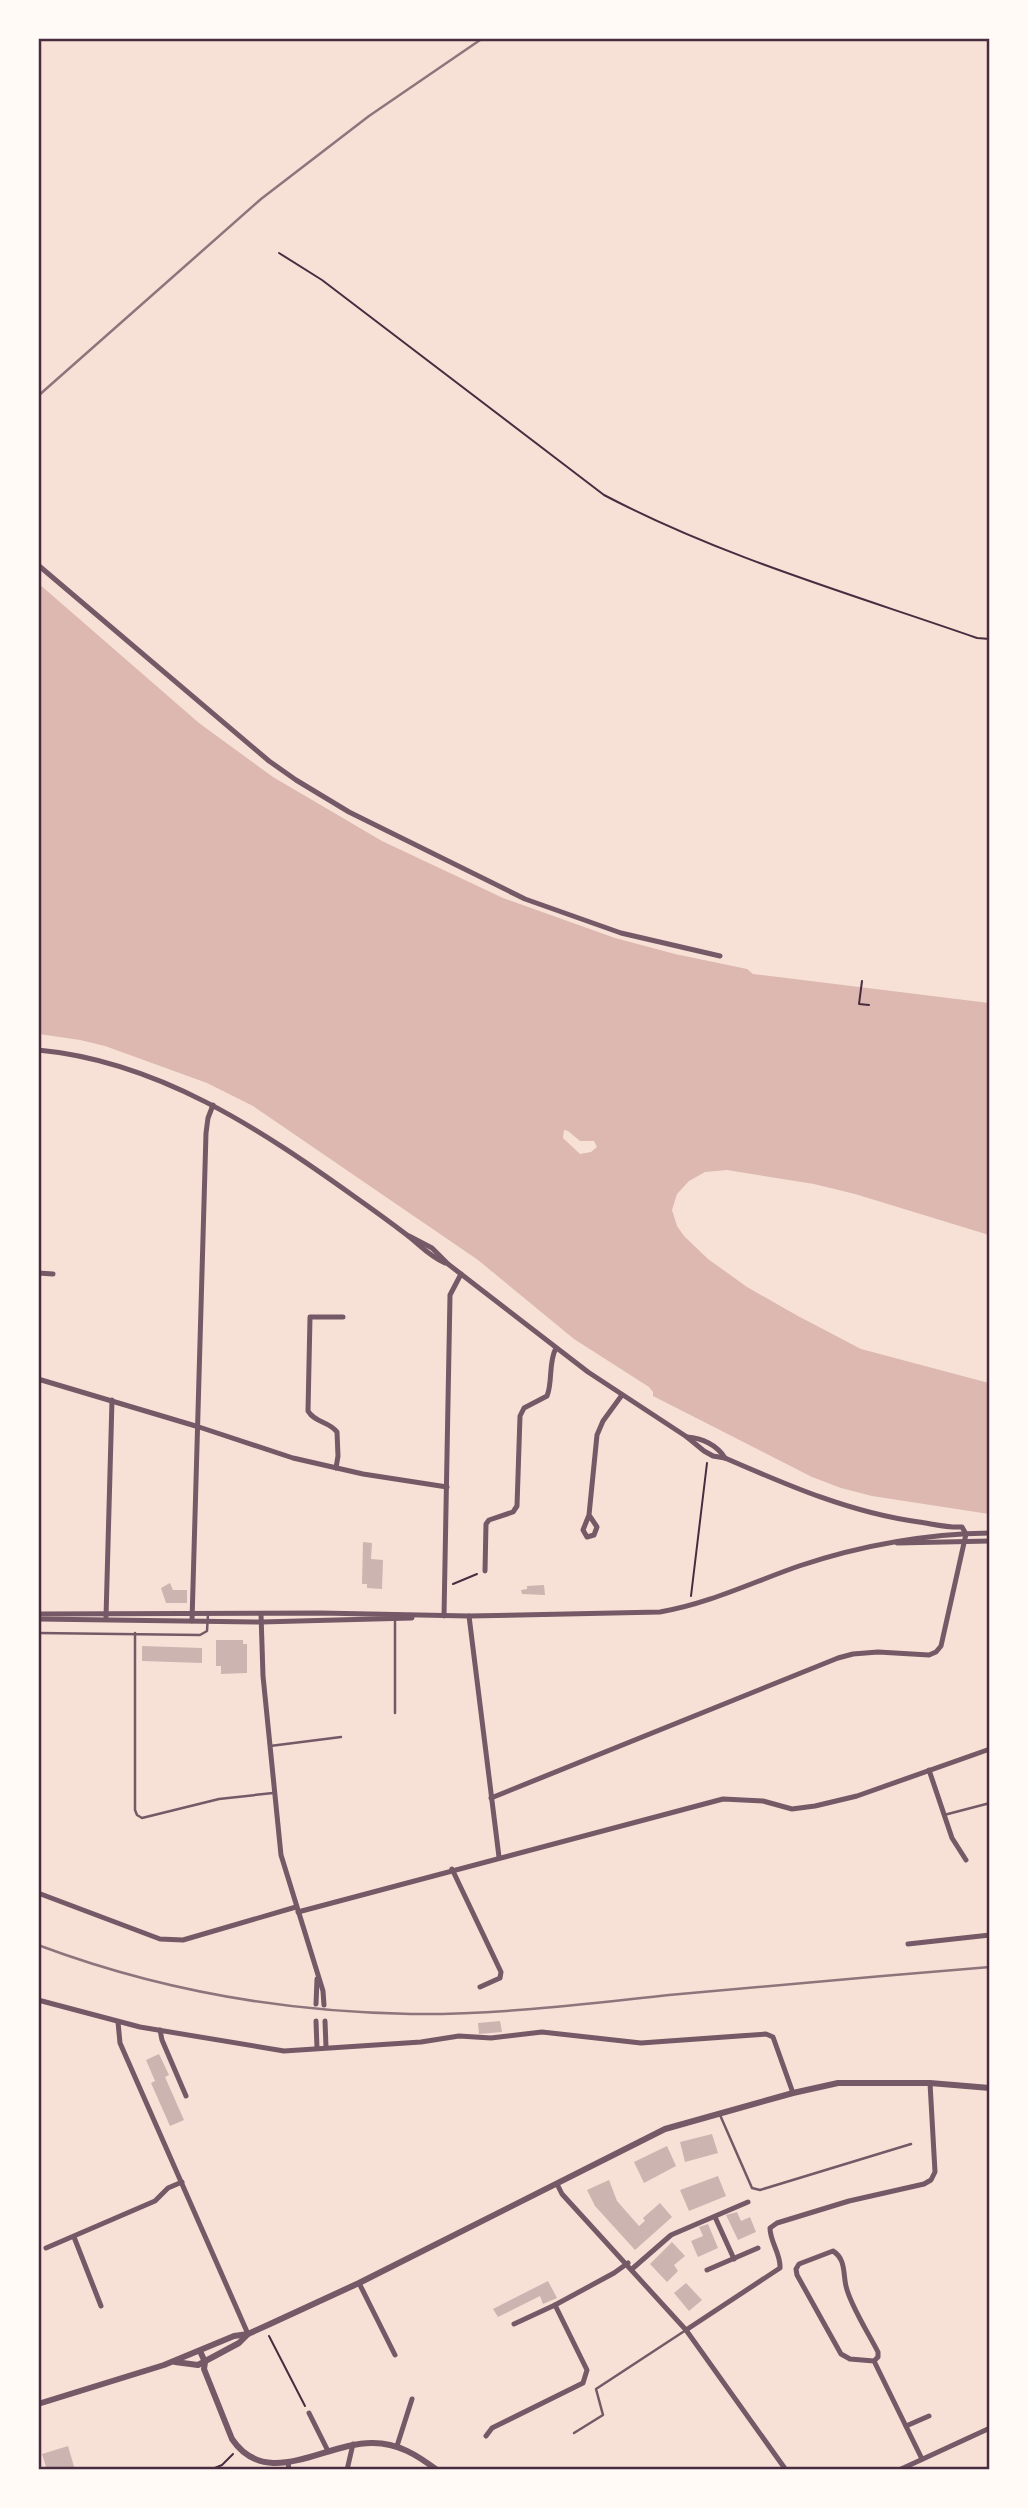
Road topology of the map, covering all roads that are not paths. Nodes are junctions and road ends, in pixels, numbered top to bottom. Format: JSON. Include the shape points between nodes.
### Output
{"nodes":[{"id":1,"x":38,"y":565,"type":"edge"},
{"id":2,"x":720,"y":956,"type":"dead end"},
{"id":3,"x":38,"y":1050,"type":"edge"},
{"id":4,"x":214,"y":1105,"type":"junction"},
{"id":5,"x":38,"y":1273,"type":"edge"},
{"id":6,"x":53,"y":1274,"type":"dead end"},
{"id":7,"x":461,"y":1274,"type":"junction"},
{"id":8,"x":343,"y":1317,"type":"dead end"},
{"id":9,"x":556,"y":1348,"type":"junction"},
{"id":10,"x":38,"y":1379,"type":"edge"},
{"id":11,"x":621,"y":1395,"type":"junction"},
{"id":12,"x":112,"y":1400,"type":"junction"},
{"id":13,"x":199,"y":1427,"type":"junction"},
{"id":14,"x":336,"y":1468,"type":"junction"},
{"id":15,"x":447,"y":1487,"type":"junction"},
{"id":16,"x":589,"y":1514,"type":"dead end"},
{"id":17,"x":942,"y":1525,"type":"junction"},
{"id":18,"x":961,"y":1530,"type":"junction"},
{"id":19,"x":989,"y":1533,"type":"edge"},
{"id":20,"x":942,"y":1535,"type":"junction"},
{"id":21,"x":989,"y":1541,"type":"edge"},
{"id":22,"x":887,"y":1542,"type":"junction"},
{"id":23,"x":964,"y":1542,"type":"junction"},
{"id":24,"x":485,"y":1571,"type":"road end"},
{"id":25,"x":38,"y":1614,"type":"edge"},
{"id":26,"x":261,"y":1614,"type":"junction"},
{"id":27,"x":444,"y":1616,"type":"junction"},
{"id":28,"x":469,"y":1616,"type":"junction"},
{"id":29,"x":106,"y":1617,"type":"junction"},
{"id":30,"x":192,"y":1617,"type":"junction"},
{"id":31,"x":208,"y":1617,"type":"junction"},
{"id":32,"x":396,"y":1617,"type":"junction"},
{"id":33,"x":38,"y":1619,"type":"edge"},
{"id":34,"x":261,"y":1622,"type":"junction"},
{"id":35,"x":38,"y":1633,"type":"edge"},
{"id":36,"x":135,"y":1633,"type":"junction"},
{"id":37,"x":395,"y":1713,"type":"dead end"},
{"id":38,"x":341,"y":1737,"type":"dead end"},
{"id":39,"x":270,"y":1746,"type":"junction"},
{"id":40,"x":989,"y":1749,"type":"edge"},
{"id":41,"x":929,"y":1770,"type":"junction"},
{"id":42,"x":275,"y":1793,"type":"junction"},
{"id":43,"x":491,"y":1798,"type":"junction"},
{"id":44,"x":989,"y":1803,"type":"edge"},
{"id":45,"x":944,"y":1815,"type":"junction"},
{"id":46,"x":499,"y":1857,"type":"junction"},
{"id":47,"x":966,"y":1860,"type":"dead end"},
{"id":48,"x":452,"y":1869,"type":"junction"},
{"id":49,"x":38,"y":1893,"type":"edge"},
{"id":50,"x":297,"y":1909,"type":"junction"},
{"id":51,"x":989,"y":1935,"type":"edge"},
{"id":52,"x":908,"y":1944,"type":"dead end"},
{"id":53,"x":316,"y":1972,"type":"junction"},
{"id":54,"x":480,"y":1987,"type":"dead end"},
{"id":55,"x":38,"y":2000,"type":"edge"},
{"id":56,"x":316,"y":2004,"type":"dead end"},
{"id":57,"x":324,"y":2005,"type":"dead end"},
{"id":58,"x":316,"y":2021,"type":"dead end"},
{"id":59,"x":325,"y":2021,"type":"dead end"},
{"id":60,"x":118,"y":2022,"type":"junction"},
{"id":61,"x":160,"y":2030,"type":"junction"},
{"id":62,"x":317,"y":2048,"type":"junction"},
{"id":63,"x":326,"y":2048,"type":"junction"},
{"id":64,"x":929,"y":2083,"type":"junction"},
{"id":65,"x":989,"y":2088,"type":"edge"},
{"id":66,"x":793,"y":2093,"type":"junction"},
{"id":67,"x":186,"y":2096,"type":"dead end"},
{"id":68,"x":720,"y":2115,"type":"junction"},
{"id":69,"x":911,"y":2144,"type":"dead end"},
{"id":70,"x":181,"y":2182,"type":"junction"},
{"id":71,"x":556,"y":2184,"type":"junction"},
{"id":72,"x":748,"y":2202,"type":"dead end"},
{"id":73,"x":715,"y":2217,"type":"junction"},
{"id":74,"x":74,"y":2237,"type":"junction"},
{"id":75,"x":46,"y":2248,"type":"dead end"},
{"id":76,"x":758,"y":2248,"type":"dead end"},
{"id":77,"x":734,"y":2259,"type":"junction"},
{"id":78,"x":630,"y":2266,"type":"junction"},
{"id":79,"x":707,"y":2270,"type":"dead end"},
{"id":80,"x":359,"y":2283,"type":"junction"},
{"id":81,"x":555,"y":2305,"type":"junction"},
{"id":82,"x":101,"y":2306,"type":"dead end"},
{"id":83,"x":514,"y":2325,"type":"dead end"},
{"id":84,"x":686,"y":2330,"type":"junction"},
{"id":85,"x":248,"y":2334,"type":"junction"},
{"id":86,"x":197,"y":2352,"type":"junction"},
{"id":87,"x":395,"y":2355,"type":"dead end"},
{"id":88,"x":874,"y":2361,"type":"junction"},
{"id":89,"x":174,"y":2362,"type":"junction"},
{"id":90,"x":202,"y":2365,"type":"junction"},
{"id":91,"x":412,"y":2399,"type":"dead end"},
{"id":92,"x":38,"y":2404,"type":"edge"},
{"id":93,"x":309,"y":2413,"type":"road end"},
{"id":94,"x":929,"y":2416,"type":"dead end"},
{"id":95,"x":906,"y":2426,"type":"junction"},
{"id":96,"x":989,"y":2428,"type":"edge"},
{"id":97,"x":574,"y":2433,"type":"dead end"},
{"id":98,"x":486,"y":2436,"type":"dead end"},
{"id":99,"x":353,"y":2444,"type":"junction"},
{"id":100,"x":397,"y":2446,"type":"junction"},
{"id":101,"x":328,"y":2451,"type":"junction"},
{"id":102,"x":922,"y":2459,"type":"junction"},
{"id":103,"x":289,"y":2466,"type":"edge"},
{"id":104,"x":346,"y":2469,"type":"edge"},
{"id":105,"x":437,"y":2469,"type":"edge"},
{"id":106,"x":786,"y":2469,"type":"edge"},
{"id":107,"x":899,"y":2469,"type":"edge"}],
"edges":[{"from":1,"to":2,"type":"street","via":[[269,761],[349,812],[524,899],[621,933]]},
{"from":3,"to":4,"type":"street","via":[[115,1064]]},
{"from":4,"to":7,"type":"street","via":[[314,1169]]},
{"from":4,"to":13,"type":"street","via":[[206,1133]]},
{"from":5,"to":6,"type":"street"},
{"from":7,"to":9,"type":"street"},
{"from":7,"to":15,"type":"street","via":[[450,1295]]},
{"from":8,"to":14,"type":"street","via":[[310,1317],[308,1411],[337,1432]]},
{"from":9,"to":11,"type":"street"},
{"from":9,"to":24,"type":"street","via":[[547,1396],[528,1405],[520,1416],[517,1506],[486,1524]]},
{"from":10,"to":12,"type":"street"},
{"from":11,"to":16,"type":"street","via":[[597,1435]]},
{"from":11,"to":17,"type":"street","via":[[713,1456],[835,1502],[887,1517]]},
{"from":12,"to":13,"type":"street"},
{"from":12,"to":29,"type":"street"},
{"from":13,"to":14,"type":"street"},
{"from":13,"to":30,"type":"street"},
{"from":14,"to":15,"type":"street"},
{"from":15,"to":27,"type":"street"},
{"from":17,"to":18,"type":"street"},
{"from":17,"to":20,"type":"street"},
{"from":18,"to":19,"type":"street"},
{"from":18,"to":20,"type":"street"},
{"from":18,"to":23,"type":"street"},
{"from":20,"to":22,"type":"street"},
{"from":21,"to":23,"type":"street"},
{"from":22,"to":23,"type":"street"},
{"from":22,"to":28,"type":"street","via":[[660,1612]]},
{"from":23,"to":43,"type":"street","via":[[936,1652],[838,1658]]},
{"from":25,"to":29,"type":"street"},
{"from":26,"to":31,"type":"street"},
{"from":26,"to":32,"type":"street"},
{"from":26,"to":34,"type":"street"},
{"from":27,"to":28,"type":"street"},
{"from":27,"to":32,"type":"street"},
{"from":28,"to":43,"type":"street"},
{"from":29,"to":30,"type":"street"},
{"from":29,"to":33,"type":"street"},
{"from":30,"to":31,"type":"street"},
{"from":31,"to":34,"type":"street"},
{"from":31,"to":36,"type":"lane","via":[[202,1635]]},
{"from":32,"to":34,"type":"street"},
{"from":32,"to":37,"type":"lane"},
{"from":34,"to":39,"type":"street"},
{"from":35,"to":36,"type":"lane"},
{"from":36,"to":42,"type":"lane","via":[[137,1815],[142,1818],[219,1799]]},
{"from":38,"to":39,"type":"lane"},
{"from":39,"to":42,"type":"street"},
{"from":40,"to":41,"type":"street"},
{"from":41,"to":45,"type":"street"},
{"from":41,"to":46,"type":"street","via":[[821,1805],[792,1809],[763,1801],[723,1799]]},
{"from":42,"to":50,"type":"street","via":[[281,1854]]},
{"from":43,"to":46,"type":"street"},
{"from":44,"to":45,"type":"lane"},
{"from":45,"to":47,"type":"street"},
{"from":46,"to":48,"type":"street"},
{"from":48,"to":50,"type":"street"},
{"from":48,"to":54,"type":"street","via":[[501,1972],[498,1980]]},
{"from":49,"to":50,"type":"street","via":[[173,1941]]},
{"from":50,"to":53,"type":"street"},
{"from":51,"to":52,"type":"street"},
{"from":53,"to":56,"type":"street"},
{"from":53,"to":57,"type":"street"},
{"from":55,"to":60,"type":"street"},
{"from":58,"to":62,"type":"street"},
{"from":59,"to":63,"type":"street"},
{"from":60,"to":61,"type":"street"},
{"from":60,"to":70,"type":"street","via":[[120,2043]]},
{"from":61,"to":62,"type":"street","via":[[265,2049]]},
{"from":61,"to":67,"type":"street"},
{"from":62,"to":63,"type":"street"},
{"from":63,"to":66,"type":"street","via":[[542,2032],[642,2043],[766,2034],[774,2037]]},
{"from":64,"to":65,"type":"street"},
{"from":64,"to":66,"type":"street","via":[[838,2083]]},
{"from":64,"to":84,"type":"street","via":[[935,2172],[931,2180],[777,2223],[770,2228],[770,2236],[780,2268]]},
{"from":66,"to":68,"type":"street"},
{"from":68,"to":69,"type":"lane","via":[[752,2188],[760,2190]]},
{"from":68,"to":71,"type":"street","via":[[653,2134]]},
{"from":70,"to":74,"type":"street","via":[[155,2201]]},
{"from":70,"to":85,"type":"street"},
{"from":71,"to":78,"type":"street"},
{"from":71,"to":80,"type":"street"},
{"from":72,"to":73,"type":"street"},
{"from":73,"to":77,"type":"street"},
{"from":73,"to":78,"type":"street","via":[[671,2235]]},
{"from":74,"to":75,"type":"street"},
{"from":74,"to":82,"type":"street"},
{"from":76,"to":77,"type":"street"},
{"from":77,"to":79,"type":"street"},
{"from":78,"to":81,"type":"street"},
{"from":78,"to":84,"type":"street"},
{"from":80,"to":85,"type":"street"},
{"from":80,"to":87,"type":"street"},
{"from":81,"to":83,"type":"street"},
{"from":81,"to":98,"type":"street","via":[[587,2370],[583,2383],[492,2428]]},
{"from":84,"to":97,"type":"lane","via":[[596,2389],[603,2415]]},
{"from":84,"to":106,"type":"street"},
{"from":85,"to":86,"type":"street"},
{"from":85,"to":90,"type":"street"},
{"from":86,"to":89,"type":"street"},
{"from":86,"to":90,"type":"street"},
{"from":88,"to":88,"type":"street","via":[[841,2354],[797,2275],[799,2264],[833,2251],[838,2254],[846,2287],[878,2352]]},
{"from":88,"to":95,"type":"street"},
{"from":89,"to":90,"type":"street"},
{"from":89,"to":92,"type":"street"},
{"from":90,"to":103,"type":"street","via":[[239,2449],[261,2463]]},
{"from":91,"to":100,"type":"street"},
{"from":93,"to":101,"type":"street"},
{"from":94,"to":95,"type":"street"},
{"from":95,"to":102,"type":"street"},
{"from":96,"to":102,"type":"street"},
{"from":99,"to":100,"type":"street"},
{"from":99,"to":101,"type":"street"},
{"from":99,"to":104,"type":"street"},
{"from":100,"to":105,"type":"street"},
{"from":101,"to":103,"type":"street"},
{"from":102,"to":107,"type":"street"}]}
